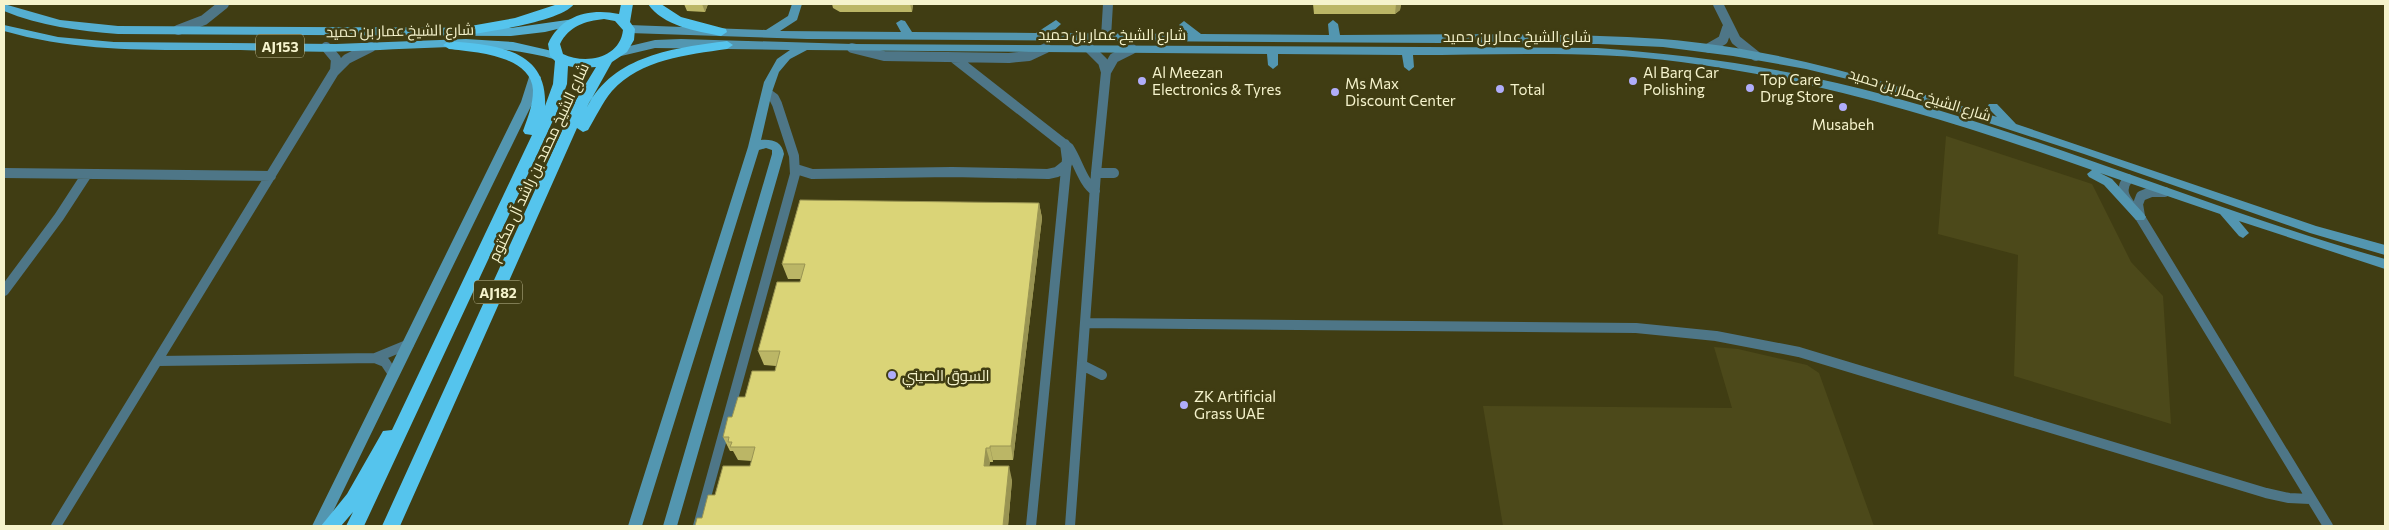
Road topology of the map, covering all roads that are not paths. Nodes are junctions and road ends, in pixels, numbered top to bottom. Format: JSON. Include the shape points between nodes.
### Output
{"nodes":[{"id":1,"x":568,"y":4,"type":"edge"},
{"id":2,"x":594,"y":4,"type":"edge"},
{"id":3,"x":627,"y":4,"type":"edge"},
{"id":4,"x":654,"y":4,"type":"edge"},
{"id":5,"x":797,"y":4,"type":"edge"},
{"id":6,"x":1108,"y":4,"type":"edge"},
{"id":7,"x":1718,"y":4,"type":"edge"},
{"id":8,"x":4,"y":7,"type":"edge"},
{"id":9,"x":221,"y":7,"type":"edge"},
{"id":10,"x":793,"y":18,"type":"junction"},
{"id":11,"x":576,"y":21,"type":"junction"},
{"id":12,"x":901,"y":23,"type":"dead end"},
{"id":13,"x":1056,"y":24,"type":"dead end"},
{"id":14,"x":1334,"y":24,"type":"dead end"},
{"id":15,"x":627,"y":25,"type":"junction"},
{"id":16,"x":1184,"y":25,"type":"dead end"},
{"id":17,"x":4,"y":28,"type":"edge"},
{"id":18,"x":1727,"y":28,"type":"junction"},
{"id":19,"x":177,"y":30,"type":"junction"},
{"id":20,"x":225,"y":31,"type":"junction"},
{"id":21,"x":459,"y":32,"type":"junction"},
{"id":22,"x":721,"y":32,"type":"junction"},
{"id":23,"x":765,"y":35,"type":"junction"},
{"id":24,"x":807,"y":36,"type":"junction"},
{"id":25,"x":909,"y":36,"type":"junction"},
{"id":26,"x":1039,"y":36,"type":"junction"},
{"id":27,"x":1106,"y":37,"type":"junction"},
{"id":28,"x":1198,"y":37,"type":"junction"},
{"id":29,"x":1335,"y":38,"type":"junction"},
{"id":30,"x":449,"y":45,"type":"junction"},
{"id":31,"x":727,"y":45,"type":"junction"},
{"id":32,"x":326,"y":47,"type":"junction"},
{"id":33,"x":764,"y":47,"type":"junction"},
{"id":34,"x":370,"y":48,"type":"junction"},
{"id":35,"x":807,"y":48,"type":"junction"},
{"id":36,"x":852,"y":48,"type":"junction"},
{"id":37,"x":1046,"y":48,"type":"junction"},
{"id":38,"x":1709,"y":48,"type":"junction"},
{"id":39,"x":1090,"y":49,"type":"junction"},
{"id":40,"x":1132,"y":50,"type":"junction"},
{"id":41,"x":1272,"y":50,"type":"junction"},
{"id":42,"x":1407,"y":51,"type":"junction"},
{"id":43,"x":612,"y":56,"type":"junction"},
{"id":44,"x":1756,"y":56,"type":"junction"},
{"id":45,"x":559,"y":58,"type":"junction"},
{"id":46,"x":954,"y":58,"type":"junction"},
{"id":47,"x":1273,"y":65,"type":"dead end"},
{"id":48,"x":777,"y":66,"type":"junction"},
{"id":49,"x":1409,"y":67,"type":"dead end"},
{"id":50,"x":334,"y":72,"type":"junction"},
{"id":51,"x":1106,"y":72,"type":"junction"},
{"id":52,"x":535,"y":77,"type":"junction"},
{"id":53,"x":767,"y":93,"type":"junction"},
{"id":54,"x":1993,"y":107,"type":"dead end"},
{"id":55,"x":2012,"y":127,"type":"junction"},
{"id":56,"x":2020,"y":142,"type":"junction"},
{"id":57,"x":1065,"y":144,"type":"junction"},
{"id":58,"x":754,"y":147,"type":"junction"},
{"id":59,"x":557,"y":162,"type":"junction"},
{"id":60,"x":1066,"y":164,"type":"junction"},
{"id":61,"x":523,"y":166,"type":"junction"},
{"id":62,"x":796,"y":169,"type":"junction"},
{"id":63,"x":4,"y":173,"type":"edge"},
{"id":64,"x":1096,"y":173,"type":"junction"},
{"id":65,"x":1114,"y":173,"type":"dead end"},
{"id":66,"x":92,"y":174,"type":"junction"},
{"id":67,"x":271,"y":176,"type":"junction"},
{"id":68,"x":2128,"y":179,"type":"junction"},
{"id":69,"x":1095,"y":191,"type":"junction"},
{"id":70,"x":2165,"y":192,"type":"junction"},
{"id":71,"x":2221,"y":210,"type":"junction"},
{"id":72,"x":2265,"y":213,"type":"junction"},
{"id":73,"x":2140,"y":217,"type":"junction"},
{"id":74,"x":2243,"y":233,"type":"dead end"},
{"id":75,"x":2385,"y":250,"type":"edge"},
{"id":76,"x":2385,"y":264,"type":"edge"},
{"id":77,"x":4,"y":291,"type":"edge"},
{"id":78,"x":1085,"y":323,"type":"junction"},
{"id":79,"x":409,"y":344,"type":"junction"},
{"id":80,"x":375,"y":358,"type":"junction"},
{"id":81,"x":157,"y":362,"type":"junction"},
{"id":82,"x":1082,"y":366,"type":"junction"},
{"id":83,"x":393,"y":374,"type":"junction"},
{"id":84,"x":1102,"y":375,"type":"dead end"},
{"id":85,"x":405,"y":421,"type":"junction"},
{"id":86,"x":2310,"y":499,"type":"junction"},
{"id":87,"x":56,"y":526,"type":"edge"},
{"id":88,"x":319,"y":526,"type":"edge"},
{"id":89,"x":330,"y":526,"type":"edge"},
{"id":90,"x":355,"y":526,"type":"edge"},
{"id":91,"x":391,"y":526,"type":"edge"},
{"id":92,"x":635,"y":526,"type":"edge"},
{"id":93,"x":670,"y":526,"type":"edge"},
{"id":94,"x":698,"y":526,"type":"edge"},
{"id":95,"x":1032,"y":526,"type":"edge"},
{"id":96,"x":1070,"y":526,"type":"edge"},
{"id":97,"x":2328,"y":526,"type":"edge"}],
"edges":[{"from":1,"to":21,"type":"highway","via":[[526,21]]},
{"from":2,"to":11,"type":"highway"},
{"from":3,"to":15,"type":"highway"},
{"from":4,"to":22,"type":"highway","via":[[678,21]]},
{"from":5,"to":10,"type":"street"},
{"from":6,"to":27,"type":"street"},
{"from":7,"to":18,"type":"street"},
{"from":8,"to":19,"type":"main road","name":"شارع الشيخ عمار بن حميد","number":"AJ153","via":[[46,21],[80,27]]},
{"from":9,"to":19,"type":"street","via":[[195,25]]},
{"from":9,"to":20,"type":"street","via":[[219,24]]},
{"from":10,"to":23,"type":"street"},
{"from":10,"to":24,"type":"street"},
{"from":11,"to":15,"type":"highway","via":[[604,15]]},
{"from":11,"to":21,"type":"main road","name":"شارع الشيخ عمار بن حميد","number":"AJ153","via":[[523,31]]},
{"from":11,"to":45,"type":"highway","via":[[566,26],[556,38],[554,50]]},
{"from":12,"to":25,"type":"street"},
{"from":13,"to":26,"type":"street"},
{"from":14,"to":29,"type":"street"},
{"from":15,"to":22,"type":"street","name":"شارع الشيخ عمار بن حميد"},
{"from":15,"to":43,"type":"highway","via":[[628,41]]},
{"from":16,"to":28,"type":"street"},
{"from":17,"to":32,"type":"main road","name":"شارع الشيخ عمار بن حميد","number":"AJ153","via":[[41,38],[105,46]]},
{"from":18,"to":38,"type":"street","via":[[1723,40]]},
{"from":18,"to":44,"type":"street","via":[[1737,43]]},
{"from":19,"to":20,"type":"main road","name":"شارع الشيخ عمار بن حميد","number":"AJ153"},
{"from":20,"to":21,"type":"main road","name":"شارع الشيخ عمار بن حميد","number":"AJ153"},
{"from":22,"to":23,"type":"street","name":"شارع الشيخ عمار بن حميد"},
{"from":23,"to":24,"type":"street","name":"شارع الشيخ عمار بن حميد"},
{"from":24,"to":25,"type":"street","name":"شارع الشيخ عمار بن حميد"},
{"from":25,"to":26,"type":"street","name":"شارع الشيخ عمار بن حميد"},
{"from":26,"to":27,"type":"street","name":"شارع الشيخ عمار بن حميد"},
{"from":27,"to":28,"type":"street","name":"شارع الشيخ عمار بن حميد"},
{"from":28,"to":29,"type":"street","name":"شارع الشيخ عمار بن حميد"},
{"from":29,"to":38,"type":"street","name":"شارع الشيخ عمار بن حميد","via":[[1598,40]]},
{"from":30,"to":34,"type":"main road","name":"شارع الشيخ عمار بن حميد","number":"AJ153"},
{"from":30,"to":45,"type":"main road","name":"شارع الشيخ عمار بن حميد","number":"AJ153","via":[[513,45]]},
{"from":30,"to":52,"type":"highway","via":[[502,53],[527,65]]},
{"from":31,"to":33,"type":"street","name":"شارع الشيخ عمار بن حميد"},
{"from":31,"to":43,"type":"street","name":"شارع الشيخ عمار بن حميد","via":[[668,44]]},
{"from":31,"to":59,"type":"highway","via":[[655,58],[616,78],[598,97],[574,144]]},
{"from":32,"to":34,"type":"main road","name":"شارع الشيخ عمار بن حميد","number":"AJ153"},
{"from":32,"to":50,"type":"street","via":[[336,59]]},
{"from":33,"to":35,"type":"street","name":"شارع الشيخ عمار بن حميد"},
{"from":33,"to":48,"type":"street"},
{"from":34,"to":50,"type":"street","via":[[347,59]]},
{"from":35,"to":36,"type":"street","name":"شارع الشيخ عمار بن حميد"},
{"from":35,"to":48,"type":"street","via":[[789,54]]},
{"from":36,"to":37,"type":"street","name":"شارع الشيخ عمار بن حميد"},
{"from":36,"to":46,"type":"street","via":[[884,56]]},
{"from":37,"to":39,"type":"street","name":"شارع الشيخ عمار بن حميد"},
{"from":37,"to":46,"type":"street","via":[[1016,58]]},
{"from":38,"to":44,"type":"street","name":"شارع الشيخ عمار بن حميد"},
{"from":39,"to":40,"type":"street","name":"شارع الشيخ عمار بن حميد"},
{"from":39,"to":51,"type":"street","via":[[1100,57]]},
{"from":40,"to":41,"type":"street","name":"شارع الشيخ عمار بن حميد"},
{"from":40,"to":51,"type":"street","via":[[1114,58]]},
{"from":41,"to":42,"type":"street","name":"شارع الشيخ عمار بن حميد"},
{"from":41,"to":47,"type":"street"},
{"from":42,"to":49,"type":"street"},
{"from":42,"to":56,"type":"street","name":"شارع الشيخ عمار بن حميد","via":[[1620,52],[1722,62],[1854,89]]},
{"from":43,"to":45,"type":"highway","via":[[582,64]]},
{"from":43,"to":59,"type":"highway","name":"شارع الشيخ محمد بن راشد آل مكتوم","number":"AJ182","via":[[589,88]]},
{"from":44,"to":55,"type":"street","name":"شارع الشيخ عمار بن حميد","via":[[1874,82]]},
{"from":45,"to":61,"type":"highway","name":"شارع الشيخ محمد بن راشد آل مكتوم","number":"AJ182","via":[[560,84],[554,104]]},
{"from":46,"to":57,"type":"street"},
{"from":48,"to":53,"type":"street"},
{"from":50,"to":67,"type":"street"},
{"from":51,"to":64,"type":"street"},
{"from":52,"to":61,"type":"highway","via":[[539,88],[539,108],[520,150]]},
{"from":52,"to":79,"type":"street","via":[[527,102]]},
{"from":53,"to":58,"type":"street"},
{"from":53,"to":62,"type":"street","via":[[777,104]]},
{"from":54,"to":55,"type":"street"},
{"from":55,"to":72,"type":"street","name":"شارع الشيخ عمار بن حميد"},
{"from":56,"to":68,"type":"street","name":"شارع الشيخ عمار بن حميد"},
{"from":56,"to":73,"type":"street","via":[[2039,156],[2108,182]]},
{"from":57,"to":60,"type":"street"},
{"from":57,"to":69,"type":"street","via":[[1078,161],[1087,186]]},
{"from":58,"to":92,"type":"street"},
{"from":58,"to":93,"type":"street","via":[[771,144],[778,154]]},
{"from":59,"to":91,"type":"highway","name":"شارع الشيخ محمد بن راشد آل مكتوم","number":"AJ182"},
{"from":60,"to":62,"type":"street","via":[[1057,172],[1048,174],[812,174]]},
{"from":60,"to":95,"type":"street"},
{"from":61,"to":85,"type":"highway","name":"شارع الشيخ محمد بن راشد آل مكتوم","number":"AJ182"},
{"from":62,"to":94,"type":"street"},
{"from":63,"to":66,"type":"street"},
{"from":64,"to":65,"type":"street"},
{"from":64,"to":69,"type":"street"},
{"from":66,"to":67,"type":"street"},
{"from":66,"to":77,"type":"street"},
{"from":67,"to":81,"type":"street"},
{"from":68,"to":70,"type":"street","name":"شارع الشيخ عمار بن حميد"},
{"from":68,"to":72,"type":"street","via":[[2146,178],[2245,211]]},
{"from":68,"to":73,"type":"street","via":[[2123,185],[2123,194]]},
{"from":69,"to":78,"type":"street"},
{"from":70,"to":71,"type":"street","name":"شارع الشيخ عمار بن حميد"},
{"from":70,"to":73,"type":"street","via":[[2142,196],[2138,204]]},
{"from":71,"to":74,"type":"street"},
{"from":71,"to":76,"type":"street","name":"شارع الشيخ عمار بن حميد"},
{"from":72,"to":75,"type":"street","name":"شارع الشيخ عمار بن حميد"},
{"from":73,"to":86,"type":"street"},
{"from":78,"to":82,"type":"street"},
{"from":78,"to":86,"type":"street","via":[[1626,327],[1716,336],[1841,364],[2266,493]]},
{"from":79,"to":80,"type":"street"},
{"from":79,"to":83,"type":"street"},
{"from":80,"to":81,"type":"street"},
{"from":80,"to":83,"type":"street","via":[[385,362]]},
{"from":81,"to":87,"type":"street"},
{"from":82,"to":84,"type":"street"},
{"from":82,"to":96,"type":"street"},
{"from":83,"to":88,"type":"street"},
{"from":85,"to":89,"type":"highway","via":[[388,438],[353,499]]},
{"from":85,"to":90,"type":"highway","name":"شارع الشيخ محمد بن راشد آل مكتوم","number":"AJ182"},
{"from":86,"to":97,"type":"street"}]}
